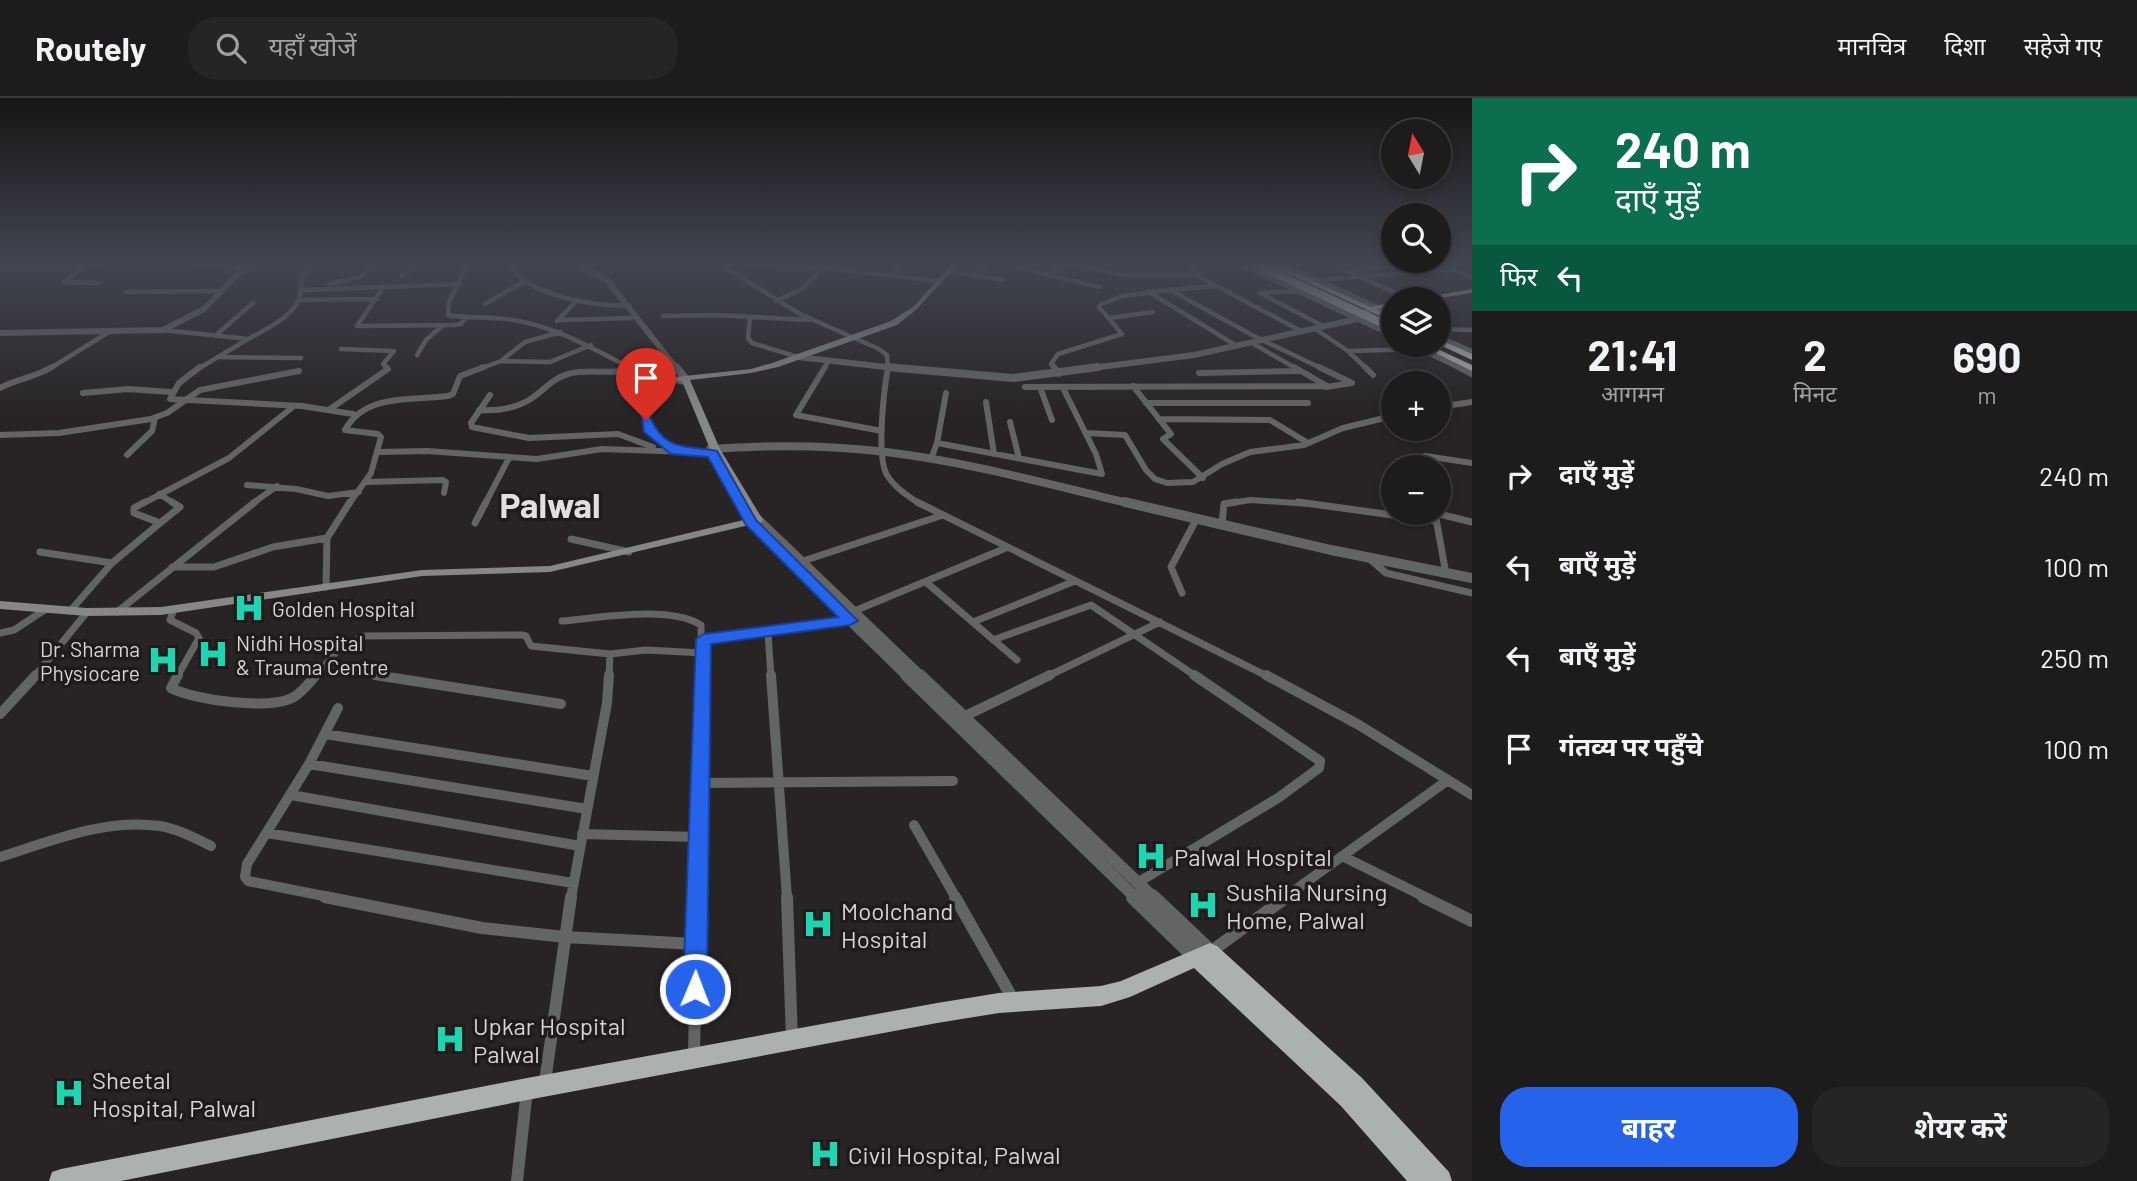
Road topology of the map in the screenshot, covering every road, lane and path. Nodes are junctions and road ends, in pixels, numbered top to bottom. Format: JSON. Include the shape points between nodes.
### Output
{"nodes":[{"id":1,"x":195,"y":314,"type":"edge"},
{"id":2,"x":241,"y":314,"type":"edge"},
{"id":3,"x":284,"y":314,"type":"edge"},
{"id":4,"x":366,"y":314,"type":"edge"},
{"id":5,"x":447,"y":314,"type":"edge"},
{"id":6,"x":565,"y":314,"type":"edge"},
{"id":7,"x":630,"y":314,"type":"edge"},
{"id":8,"x":632,"y":314,"type":"edge"},
{"id":9,"x":799,"y":314,"type":"edge"},
{"id":10,"x":907,"y":314,"type":"edge"},
{"id":11,"x":1105,"y":314,"type":"edge"},
{"id":12,"x":1142,"y":314,"type":"edge"},
{"id":13,"x":1184,"y":314,"type":"edge"},
{"id":14,"x":1214,"y":314,"type":"edge"},
{"id":15,"x":1268,"y":314,"type":"edge"},
{"id":16,"x":1299,"y":314,"type":"edge"},
{"id":17,"x":1351,"y":314,"type":"edge"},
{"id":18,"x":1352,"y":314,"type":"edge"},
{"id":19,"x":1364,"y":314,"type":"edge"},
{"id":20,"x":1365,"y":314,"type":"edge"},
{"id":21,"x":663,"y":316,"type":"dead end"},
{"id":22,"x":467,"y":317,"type":"junction"},
{"id":23,"x":750,"y":317,"type":"junction"},
{"id":24,"x":1359,"y":317,"type":"junction"},
{"id":25,"x":632,"y":318,"type":"junction"},
{"id":26,"x":1109,"y":318,"type":"junction"},
{"id":27,"x":559,"y":320,"type":"junction"},
{"id":28,"x":811,"y":320,"type":"junction"},
{"id":29,"x":1381,"y":321,"type":"edge"},
{"id":30,"x":1381,"y":323,"type":"edge"},
{"id":31,"x":443,"y":325,"type":"junction"},
{"id":32,"x":1323,"y":326,"type":"junction"},
{"id":33,"x":545,"y":327,"type":"junction"},
{"id":34,"x":1314,"y":328,"type":"junction"},
{"id":35,"x":1451,"y":329,"type":"edge"},
{"id":36,"x":163,"y":330,"type":"junction"},
{"id":37,"x":1472,"y":330,"type":"edge"},
{"id":38,"x":1301,"y":331,"type":"junction"},
{"id":39,"x":109,"y":332,"type":"junction"},
{"id":40,"x":561,"y":332,"type":"junction"},
{"id":41,"x":0,"y":333,"type":"edge"},
{"id":42,"x":215,"y":336,"type":"junction"},
{"id":43,"x":858,"y":337,"type":"junction"},
{"id":44,"x":248,"y":339,"type":"junction"},
{"id":45,"x":1263,"y":340,"type":"junction"},
{"id":46,"x":1252,"y":343,"type":"junction"},
{"id":47,"x":591,"y":345,"type":"junction"},
{"id":48,"x":1237,"y":346,"type":"junction"},
{"id":49,"x":341,"y":349,"type":"dead end"},
{"id":50,"x":1381,"y":349,"type":"edge"},
{"id":51,"x":1451,"y":349,"type":"edge"},
{"id":52,"x":1348,"y":351,"type":"junction"},
{"id":53,"x":417,"y":355,"type":"dead end"},
{"id":54,"x":1451,"y":355,"type":"edge"},
{"id":55,"x":221,"y":356,"type":"junction"},
{"id":56,"x":798,"y":357,"type":"junction"},
{"id":57,"x":301,"y":358,"type":"dead end"},
{"id":58,"x":829,"y":360,"type":"junction"},
{"id":59,"x":501,"y":361,"type":"junction"},
{"id":60,"x":1472,"y":363,"type":"edge"},
{"id":61,"x":888,"y":367,"type":"junction"},
{"id":62,"x":633,"y":368,"type":"junction"},
{"id":63,"x":1303,"y":370,"type":"junction"},
{"id":64,"x":299,"y":371,"type":"dead end"},
{"id":65,"x":1199,"y":373,"type":"dead end"},
{"id":66,"x":1059,"y":374,"type":"junction"},
{"id":67,"x":1373,"y":375,"type":"dead end"},
{"id":68,"x":682,"y":380,"type":"junction"},
{"id":69,"x":2,"y":386,"type":"edge"},
{"id":70,"x":1133,"y":386,"type":"junction"},
{"id":71,"x":1025,"y":387,"type":"dead end"},
{"id":72,"x":1040,"y":387,"type":"junction"},
{"id":73,"x":1326,"y":387,"type":"junction"},
{"id":74,"x":1063,"y":388,"type":"junction"},
{"id":75,"x":171,"y":392,"type":"junction"},
{"id":76,"x":83,"y":393,"type":"dead end"},
{"id":77,"x":946,"y":393,"type":"dead end"},
{"id":78,"x":490,"y":395,"type":"dead end"},
{"id":79,"x":184,"y":400,"type":"junction"},
{"id":80,"x":647,"y":402,"type":"dead end"},
{"id":81,"x":986,"y":402,"type":"dead end"},
{"id":82,"x":1472,"y":402,"type":"edge"},
{"id":83,"x":1146,"y":403,"type":"junction"},
{"id":84,"x":1308,"y":403,"type":"dead end"},
{"id":85,"x":1451,"y":405,"type":"edge"},
{"id":86,"x":294,"y":406,"type":"junction"},
{"id":87,"x":330,"y":409,"type":"junction"},
{"id":88,"x":479,"y":410,"type":"junction"},
{"id":89,"x":353,"y":414,"type":"junction"},
{"id":90,"x":155,"y":418,"type":"junction"},
{"id":91,"x":1159,"y":419,"type":"junction"},
{"id":92,"x":1381,"y":419,"type":"edge"},
{"id":93,"x":1052,"y":420,"type":"dead end"},
{"id":94,"x":1010,"y":422,"type":"dead end"},
{"id":95,"x":882,"y":431,"type":"junction"},
{"id":96,"x":1086,"y":432,"type":"junction"},
{"id":97,"x":0,"y":435,"type":"edge"},
{"id":98,"x":937,"y":443,"type":"junction"},
{"id":99,"x":1308,"y":443,"type":"junction"},
{"id":100,"x":658,"y":450,"type":"junction"},
{"id":101,"x":882,"y":450,"type":"junction"},
{"id":102,"x":675,"y":451,"type":"junction"},
{"id":103,"x":714,"y":451,"type":"junction"},
{"id":104,"x":379,"y":452,"type":"junction"},
{"id":105,"x":994,"y":454,"type":"junction"},
{"id":106,"x":127,"y":455,"type":"dead end"},
{"id":107,"x":509,"y":458,"type":"junction"},
{"id":108,"x":1018,"y":458,"type":"junction"},
{"id":109,"x":931,"y":459,"type":"junction"},
{"id":110,"x":1451,"y":461,"type":"edge"},
{"id":111,"x":1471,"y":465,"type":"edge"},
{"id":112,"x":1203,"y":478,"type":"junction"},
{"id":113,"x":366,"y":482,"type":"junction"},
{"id":114,"x":247,"y":485,"type":"dead end"},
{"id":115,"x":277,"y":486,"type":"junction"},
{"id":116,"x":359,"y":492,"type":"junction"},
{"id":117,"x":444,"y":493,"type":"dead end"},
{"id":118,"x":159,"y":495,"type":"junction"},
{"id":119,"x":1381,"y":511,"type":"edge"},
{"id":120,"x":943,"y":515,"type":"junction"},
{"id":121,"x":1197,"y":518,"type":"junction"},
{"id":122,"x":1451,"y":519,"type":"edge"},
{"id":123,"x":754,"y":521,"type":"junction"},
{"id":124,"x":1472,"y":522,"type":"edge"},
{"id":125,"x":160,"y":523,"type":"junction"},
{"id":126,"x":475,"y":523,"type":"dead end"},
{"id":127,"x":1222,"y":524,"type":"junction"},
{"id":128,"x":1437,"y":525,"type":"edge"},
{"id":129,"x":327,"y":538,"type":"junction"},
{"id":130,"x":571,"y":539,"type":"dead end"},
{"id":131,"x":1006,"y":548,"type":"junction"},
{"id":132,"x":40,"y":552,"type":"dead end"},
{"id":133,"x":629,"y":552,"type":"junction"},
{"id":134,"x":1371,"y":560,"type":"junction"},
{"id":135,"x":800,"y":562,"type":"junction"},
{"id":136,"x":112,"y":563,"type":"junction"},
{"id":137,"x":173,"y":567,"type":"junction"},
{"id":138,"x":1446,"y":574,"type":"junction"},
{"id":139,"x":1472,"y":578,"type":"edge"},
{"id":140,"x":1075,"y":581,"type":"junction"},
{"id":141,"x":927,"y":583,"type":"junction"},
{"id":142,"x":326,"y":587,"type":"junction"},
{"id":143,"x":1182,"y":593,"type":"dead end"},
{"id":144,"x":1472,"y":593,"type":"edge"},
{"id":145,"x":0,"y":605,"type":"edge"},
{"id":146,"x":46,"y":609,"type":"junction"},
{"id":147,"x":71,"y":610,"type":"junction"},
{"id":148,"x":174,"y":610,"type":"junction"},
{"id":149,"x":88,"y":612,"type":"junction"},
{"id":150,"x":117,"y":612,"type":"junction"},
{"id":151,"x":854,"y":617,"type":"junction"},
{"id":152,"x":562,"y":621,"type":"dead end"},
{"id":153,"x":973,"y":622,"type":"junction"},
{"id":154,"x":1160,"y":622,"type":"junction"},
{"id":155,"x":0,"y":633,"type":"edge"},
{"id":156,"x":768,"y":633,"type":"junction"},
{"id":157,"x":1136,"y":635,"type":"junction"},
{"id":158,"x":704,"y":639,"type":"junction"},
{"id":159,"x":993,"y":640,"type":"junction"},
{"id":160,"x":703,"y":653,"type":"junction"},
{"id":161,"x":610,"y":654,"type":"junction"},
{"id":162,"x":1017,"y":660,"type":"dead end"},
{"id":163,"x":323,"y":667,"type":"junction"},
{"id":164,"x":561,"y":705,"type":"dead end"},
{"id":165,"x":338,"y":708,"type":"dead end"},
{"id":166,"x":0,"y":714,"type":"edge"},
{"id":167,"x":963,"y":717,"type":"junction"},
{"id":168,"x":325,"y":734,"type":"junction"},
{"id":169,"x":309,"y":764,"type":"junction"},
{"id":170,"x":593,"y":776,"type":"junction"},
{"id":171,"x":1448,"y":780,"type":"junction"},
{"id":172,"x":953,"y":781,"type":"dead end"},
{"id":173,"x":778,"y":782,"type":"junction"},
{"id":174,"x":700,"y":783,"type":"junction"},
{"id":175,"x":1472,"y":794,"type":"edge"},
{"id":176,"x":291,"y":795,"type":"junction"},
{"id":177,"x":587,"y":809,"type":"junction"},
{"id":178,"x":914,"y":825,"type":"dead end"},
{"id":179,"x":267,"y":832,"type":"junction"},
{"id":180,"x":582,"y":834,"type":"junction"},
{"id":181,"x":698,"y":837,"type":"junction"},
{"id":182,"x":211,"y":846,"type":"dead end"},
{"id":183,"x":580,"y":846,"type":"junction"},
{"id":184,"x":1342,"y":856,"type":"junction"},
{"id":185,"x":0,"y":857,"type":"edge"},
{"id":186,"x":573,"y":883,"type":"junction"},
{"id":187,"x":1137,"y":883,"type":"junction"},
{"id":188,"x":1472,"y":922,"type":"edge"},
{"id":189,"x":565,"y":937,"type":"junction"},
{"id":190,"x":696,"y":944,"type":"junction"},
{"id":191,"x":1203,"y":955,"type":"junction"},
{"id":192,"x":1014,"y":1002,"type":"junction"},
{"id":193,"x":792,"y":1040,"type":"junction"},
{"id":194,"x":694,"y":1057,"type":"junction"},
{"id":195,"x":536,"y":1087,"type":"junction"},
{"id":196,"x":61,"y":1181,"type":"edge"},
{"id":197,"x":517,"y":1181,"type":"edge"},
{"id":198,"x":1423,"y":1181,"type":"edge"},
{"id":199,"x":1440,"y":1181,"type":"edge"}],
"edges":[{"from":1,"to":36,"type":"street"},
{"from":2,"to":42,"type":"street"},
{"from":3,"to":44,"type":"street"},
{"from":4,"to":31,"type":"street","via":[[357,326]]},
{"from":5,"to":22,"type":"street"},
{"from":6,"to":27,"type":"street"},
{"from":7,"to":25,"type":"street"},
{"from":8,"to":68,"type":"street"},
{"from":9,"to":28,"type":"street"},
{"from":10,"to":43,"type":"main road"},
{"from":11,"to":26,"type":"street"},
{"from":12,"to":26,"type":"street"},
{"from":13,"to":48,"type":"street"},
{"from":14,"to":45,"type":"street"},
{"from":15,"to":38,"type":"street"},
{"from":16,"to":32,"type":"street"},
{"from":17,"to":24,"type":"street"},
{"from":18,"to":24,"type":"highway"},
{"from":19,"to":24,"type":"street"},
{"from":20,"to":29,"type":"highway","bridge":true},
{"from":21,"to":23,"type":"street"},
{"from":22,"to":31,"type":"street","via":[[461,324]]},
{"from":22,"to":33,"type":"street"},
{"from":23,"to":28,"type":"street"},
{"from":23,"to":56,"type":"street","via":[[748,338],[752,343]]},
{"from":24,"to":30,"type":"highway"},
{"from":24,"to":32,"type":"street"},
{"from":25,"to":27,"type":"street"},
{"from":25,"to":68,"type":"street"},
{"from":26,"to":66,"type":"street","via":[[1122,334],[1058,354],[1051,364]]},
{"from":27,"to":33,"type":"street"},
{"from":28,"to":43,"type":"street"},
{"from":31,"to":53,"type":"street"},
{"from":32,"to":34,"type":"street"},
{"from":33,"to":40,"type":"street"},
{"from":34,"to":38,"type":"street"},
{"from":34,"to":52,"type":"street"},
{"from":35,"to":37,"type":"street"},
{"from":36,"to":39,"type":"street"},
{"from":36,"to":42,"type":"street"},
{"from":38,"to":45,"type":"street"},
{"from":39,"to":41,"type":"street"},
{"from":39,"to":69,"type":"street","via":[[36,377]]},
{"from":40,"to":47,"type":"street"},
{"from":40,"to":59,"type":"street","via":[[525,342]]},
{"from":42,"to":44,"type":"street"},
{"from":43,"to":56,"type":"main road"},
{"from":43,"to":61,"type":"street","via":[[887,355]]},
{"from":44,"to":55,"type":"street"},
{"from":45,"to":46,"type":"street"},
{"from":45,"to":73,"type":"street","via":[[1353,383]]},
{"from":46,"to":48,"type":"street"},
{"from":46,"to":63,"type":"street"},
{"from":47,"to":59,"type":"street","via":[[550,362]]},
{"from":47,"to":62,"type":"street"},
{"from":48,"to":66,"type":"street"},
{"from":49,"to":87,"type":"street","via":[[394,351],[383,364],[388,369]]},
{"from":50,"to":52,"type":"street"},
{"from":51,"to":60,"type":"highway"},
{"from":52,"to":67,"type":"street"},
{"from":54,"to":60,"type":"highway"},
{"from":55,"to":57,"type":"street"},
{"from":55,"to":75,"type":"street","via":[[186,376]]},
{"from":56,"to":58,"type":"street"},
{"from":56,"to":68,"type":"main road","via":[[751,371]]},
{"from":58,"to":61,"type":"street"},
{"from":58,"to":95,"type":"street","via":[[796,415]]},
{"from":59,"to":89,"type":"street","via":[[460,376],[449,396],[366,406]]},
{"from":61,"to":66,"type":"street","via":[[991,378]]},
{"from":61,"to":95,"type":"street"},
{"from":62,"to":68,"type":"street"},
{"from":62,"to":88,"type":"street","via":[[566,375],[522,403],[501,410]]},
{"from":63,"to":65,"type":"street"},
{"from":63,"to":73,"type":"street"},
{"from":64,"to":79,"type":"street","via":[[205,389]]},
{"from":68,"to":103,"type":"main road"},
{"from":70,"to":73,"type":"street"},
{"from":70,"to":74,"type":"street"},
{"from":70,"to":83,"type":"street"},
{"from":71,"to":72,"type":"street"},
{"from":72,"to":74,"type":"street"},
{"from":72,"to":93,"type":"street"},
{"from":74,"to":96,"type":"street"},
{"from":75,"to":76,"type":"street"},
{"from":75,"to":79,"type":"street","via":[[170,399]]},
{"from":77,"to":98,"type":"street"},
{"from":78,"to":88,"type":"street"},
{"from":79,"to":86,"type":"street"},
{"from":79,"to":90,"type":"street"},
{"from":80,"to":102,"type":"street","via":[[646,428]]},
{"from":81,"to":105,"type":"street"},
{"from":82,"to":85,"type":"street"},
{"from":83,"to":84,"type":"street"},
{"from":83,"to":91,"type":"street"},
{"from":86,"to":87,"type":"street"},
{"from":86,"to":118,"type":"street","via":[[229,458]]},
{"from":87,"to":89,"type":"street"},
{"from":88,"to":100,"type":"street","via":[[472,427],[529,438],[618,434]]},
{"from":89,"to":104,"type":"street","via":[[345,430],[378,434],[382,437]]},
{"from":90,"to":97,"type":"street","via":[[59,433]]},
{"from":90,"to":106,"type":"street","via":[[152,431]]},
{"from":91,"to":99,"type":"street","via":[[1270,420]]},
{"from":91,"to":112,"type":"street","via":[[1171,434],[1163,439]]},
{"from":92,"to":99,"type":"street"},
{"from":94,"to":108,"type":"street"},
{"from":95,"to":101,"type":"street"},
{"from":96,"to":108,"type":"street","via":[[1102,474]]},
{"from":96,"to":112,"type":"street","via":[[1125,435],[1146,470],[1161,481]]},
{"from":98,"to":105,"type":"street"},
{"from":98,"to":109,"type":"street"},
{"from":99,"to":112,"type":"street","via":[[1250,452]]},
{"from":100,"to":102,"type":"street"},
{"from":100,"to":107,"type":"street","via":[[602,449],[551,459]]},
{"from":101,"to":103,"type":"street","via":[[776,446]]},
{"from":101,"to":109,"type":"street"},
{"from":101,"to":120,"type":"street","via":[[885,475],[893,485]]},
{"from":102,"to":103,"type":"street"},
{"from":103,"to":123,"type":"main road"},
{"from":104,"to":107,"type":"street"},
{"from":104,"to":113,"type":"street"},
{"from":105,"to":108,"type":"street"},
{"from":107,"to":126,"type":"street"},
{"from":109,"to":121,"type":"street"},
{"from":110,"to":111,"type":"street"},
{"from":113,"to":116,"type":"street"},
{"from":113,"to":117,"type":"street","via":[[443,480]]},
{"from":114,"to":115,"type":"street"},
{"from":115,"to":116,"type":"street","via":[[328,496]]},
{"from":115,"to":137,"type":"street"},
{"from":116,"to":129,"type":"street"},
{"from":118,"to":125,"type":"street","via":[[180,507]]},
{"from":118,"to":125,"type":"street","via":[[132,511]]},
{"from":119,"to":127,"type":"street","via":[[1265,499],[1224,504]]},
{"from":120,"to":131,"type":"street"},
{"from":120,"to":135,"type":"street"},
{"from":121,"to":127,"type":"street"},
{"from":121,"to":143,"type":"street","via":[[1171,567]]},
{"from":122,"to":124,"type":"street"},
{"from":123,"to":133,"type":"main road"},
{"from":123,"to":135,"type":"street"},
{"from":123,"to":151,"type":"street"},
{"from":125,"to":136,"type":"street"},
{"from":127,"to":134,"type":"street"},
{"from":128,"to":138,"type":"street"},
{"from":129,"to":137,"type":"street","via":[[273,547],[214,567]]},
{"from":129,"to":142,"type":"street"},
{"from":130,"to":133,"type":"street"},
{"from":131,"to":140,"type":"street"},
{"from":131,"to":141,"type":"street"},
{"from":132,"to":136,"type":"street"},
{"from":133,"to":142,"type":"main road","via":[[550,569],[422,573]]},
{"from":134,"to":138,"type":"street"},
{"from":134,"to":144,"type":"street","via":[[1386,573]]},
{"from":135,"to":151,"type":"street"},
{"from":136,"to":147,"type":"street"},
{"from":137,"to":150,"type":"street"},
{"from":138,"to":139,"type":"street"},
{"from":140,"to":153,"type":"street"},
{"from":140,"to":154,"type":"street"},
{"from":141,"to":151,"type":"street"},
{"from":141,"to":153,"type":"street"},
{"from":142,"to":148,"type":"main road"},
{"from":145,"to":146,"type":"main road"},
{"from":146,"to":147,"type":"main road"},
{"from":146,"to":155,"type":"street","via":[[14,630]]},
{"from":147,"to":149,"type":"main road"},
{"from":148,"to":150,"type":"main road"},
{"from":148,"to":163,"type":"street","via":[[170,620],[199,638],[171,684],[172,691],[205,698],[284,700]]},
{"from":149,"to":150,"type":"main road"},
{"from":149,"to":166,"type":"street"},
{"from":151,"to":156,"type":"street"},
{"from":151,"to":167,"type":"street"},
{"from":151,"to":191,"type":"street"},
{"from":152,"to":158,"type":"street","via":[[680,616],[699,621]]},
{"from":153,"to":159,"type":"street"},
{"from":154,"to":157,"type":"street"},
{"from":154,"to":171,"type":"street","via":[[1323,705]]},
{"from":156,"to":158,"type":"street"},
{"from":156,"to":173,"type":"street"},
{"from":157,"to":159,"type":"street","via":[[1088,605]]},
{"from":157,"to":167,"type":"street"},
{"from":157,"to":187,"type":"street","via":[[1321,765],[1279,798]]},
{"from":158,"to":160,"type":"street"},
{"from":159,"to":162,"type":"street"},
{"from":160,"to":161,"type":"street","via":[[646,650]]},
{"from":160,"to":174,"type":"street"},
{"from":161,"to":163,"type":"street","via":[[531,646],[522,635],[461,632],[353,639]]},
{"from":161,"to":170,"type":"street","via":[[607,703]]},
{"from":163,"to":164,"type":"street"},
{"from":165,"to":168,"type":"street"},
{"from":167,"to":187,"type":"street"},
{"from":168,"to":169,"type":"street"},
{"from":168,"to":170,"type":"street"},
{"from":169,"to":176,"type":"street"},
{"from":169,"to":177,"type":"street"},
{"from":170,"to":177,"type":"street"},
{"from":171,"to":175,"type":"street"},
{"from":171,"to":184,"type":"street"},
{"from":172,"to":173,"type":"street"},
{"from":173,"to":174,"type":"street"},
{"from":173,"to":193,"type":"street"},
{"from":174,"to":181,"type":"street"},
{"from":176,"to":179,"type":"street"},
{"from":176,"to":183,"type":"street"},
{"from":177,"to":180,"type":"street"},
{"from":178,"to":192,"type":"street"},
{"from":179,"to":186,"type":"street"},
{"from":179,"to":189,"type":"street","via":[[245,872],[248,881],[482,928]]},
{"from":180,"to":181,"type":"street"},
{"from":180,"to":183,"type":"street"},
{"from":181,"to":190,"type":"street"},
{"from":182,"to":185,"type":"street","via":[[160,826],[121,826]]},
{"from":183,"to":186,"type":"street"},
{"from":184,"to":188,"type":"street"},
{"from":184,"to":191,"type":"street"},
{"from":186,"to":189,"type":"street"},
{"from":187,"to":191,"type":"street"},
{"from":189,"to":190,"type":"street"},
{"from":189,"to":195,"type":"street"},
{"from":190,"to":194,"type":"street"},
{"from":191,"to":192,"type":"highway","via":[[1111,994]]},
{"from":191,"to":198,"type":"highway","via":[[1349,1098]]},
{"from":191,"to":199,"type":"highway","via":[[1354,1086]]},
{"from":192,"to":193,"type":"highway"},
{"from":193,"to":194,"type":"highway"},
{"from":194,"to":195,"type":"highway"},
{"from":195,"to":196,"type":"highway"},
{"from":195,"to":197,"type":"street"}]}
